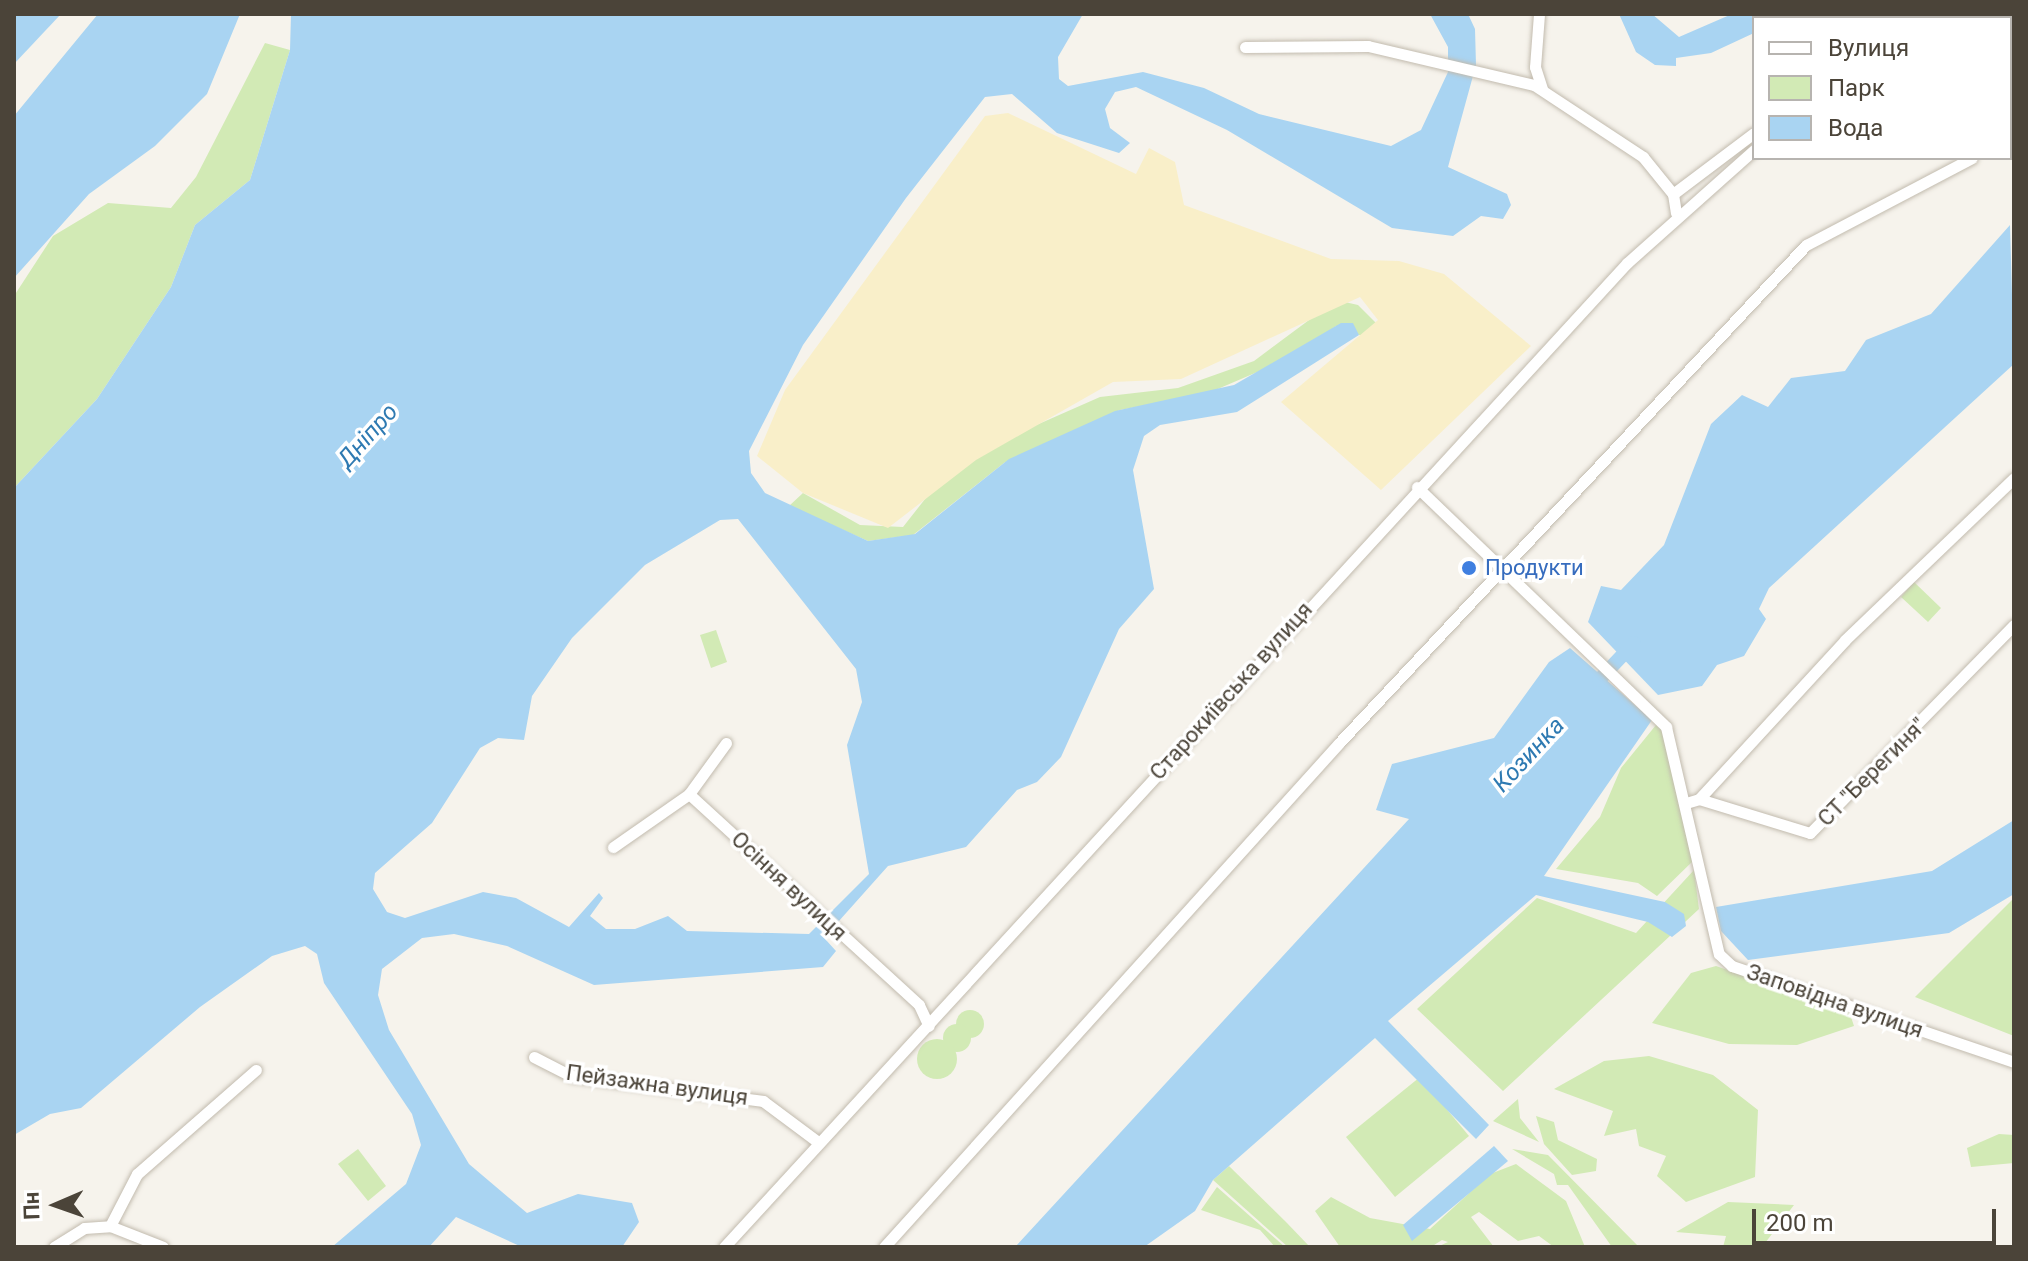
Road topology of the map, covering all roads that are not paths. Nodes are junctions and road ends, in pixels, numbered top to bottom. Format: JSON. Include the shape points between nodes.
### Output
{"nodes":[{"id":1,"x":1539,"y":14,"type":"edge"},
{"id":2,"x":1245,"y":47,"type":"dead end"},
{"id":3,"x":1535,"y":56,"type":"junction"},
{"id":4,"x":1501,"y":78,"type":"junction"},
{"id":5,"x":1555,"y":99,"type":"junction"},
{"id":6,"x":1752,"y":135,"type":"edge"},
{"id":7,"x":1752,"y":152,"type":"edge"},
{"id":8,"x":1968,"y":160,"type":"edge"},
{"id":9,"x":1673,"y":194,"type":"junction"},
{"id":10,"x":1676,"y":213,"type":"junction"},
{"id":11,"x":2014,"y":478,"type":"edge"},
{"id":12,"x":1417,"y":487,"type":"junction"},
{"id":13,"x":1504,"y":568,"type":"junction"},
{"id":14,"x":2014,"y":625,"type":"edge"},
{"id":15,"x":726,"y":743,"type":"dead end"},
{"id":16,"x":689,"y":794,"type":"junction"},
{"id":17,"x":1699,"y":799,"type":"junction"},
{"id":18,"x":1686,"y":803,"type":"junction"},
{"id":19,"x":613,"y":847,"type":"dead end"},
{"id":20,"x":929,"y":1026,"type":"junction"},
{"id":21,"x":534,"y":1057,"type":"dead end"},
{"id":22,"x":2014,"y":1062,"type":"edge"},
{"id":23,"x":256,"y":1070,"type":"dead end"},
{"id":24,"x":818,"y":1142,"type":"junction"},
{"id":25,"x":110,"y":1226,"type":"junction"},
{"id":26,"x":728,"y":1246,"type":"edge"},
{"id":27,"x":54,"y":1247,"type":"edge"},
{"id":28,"x":163,"y":1247,"type":"edge"},
{"id":29,"x":884,"y":1247,"type":"edge"}],
"edges":[{"from":1,"to":3,"type":"street"},
{"from":2,"to":4,"type":"street","via":[[1355,45]]},
{"from":3,"to":4,"type":"street"},
{"from":3,"to":5,"type":"street","via":[[1538,82]]},
{"from":4,"to":5,"type":"street"},
{"from":5,"to":9,"type":"street","via":[[1630,145]]},
{"from":6,"to":9,"type":"street"},
{"from":7,"to":10,"type":"street","name":"Старокиївська вулиця"},
{"from":8,"to":13,"type":"street","via":[[1815,235]]},
{"from":9,"to":10,"type":"street"},
{"from":10,"to":12,"type":"street","name":"Старокиївська вулиця"},
{"from":11,"to":17,"type":"street","via":[[1845,640]]},
{"from":12,"to":13,"type":"street","name":"Заповідна вулиця"},
{"from":12,"to":20,"type":"street","name":"Старокиївська вулиця"},
{"from":13,"to":18,"type":"street","name":"Заповідна вулиця","via":[[1653,711],[1670,737]]},
{"from":13,"to":29,"type":"street"},
{"from":14,"to":17,"type":"street","name":"СТ \"Берегиня\"","via":[[1810,833]]},
{"from":15,"to":16,"type":"street"},
{"from":16,"to":19,"type":"street"},
{"from":16,"to":20,"type":"street","name":"Осіння вулиця","via":[[919,1005]]},
{"from":17,"to":18,"type":"street"},
{"from":18,"to":22,"type":"street","name":"Заповідна вулиця","via":[[1716,944],[1732,966]]},
{"from":20,"to":24,"type":"street","name":"Старокиївська вулиця"},
{"from":21,"to":24,"type":"street","name":"Пейзажна вулиця","via":[[571,1076],[763,1101]]},
{"from":23,"to":25,"type":"street","via":[[137,1174]]},
{"from":24,"to":26,"type":"street","name":"Старокиївська вулиця"},
{"from":25,"to":27,"type":"street","via":[[84,1228]]},
{"from":25,"to":28,"type":"street"}]}
